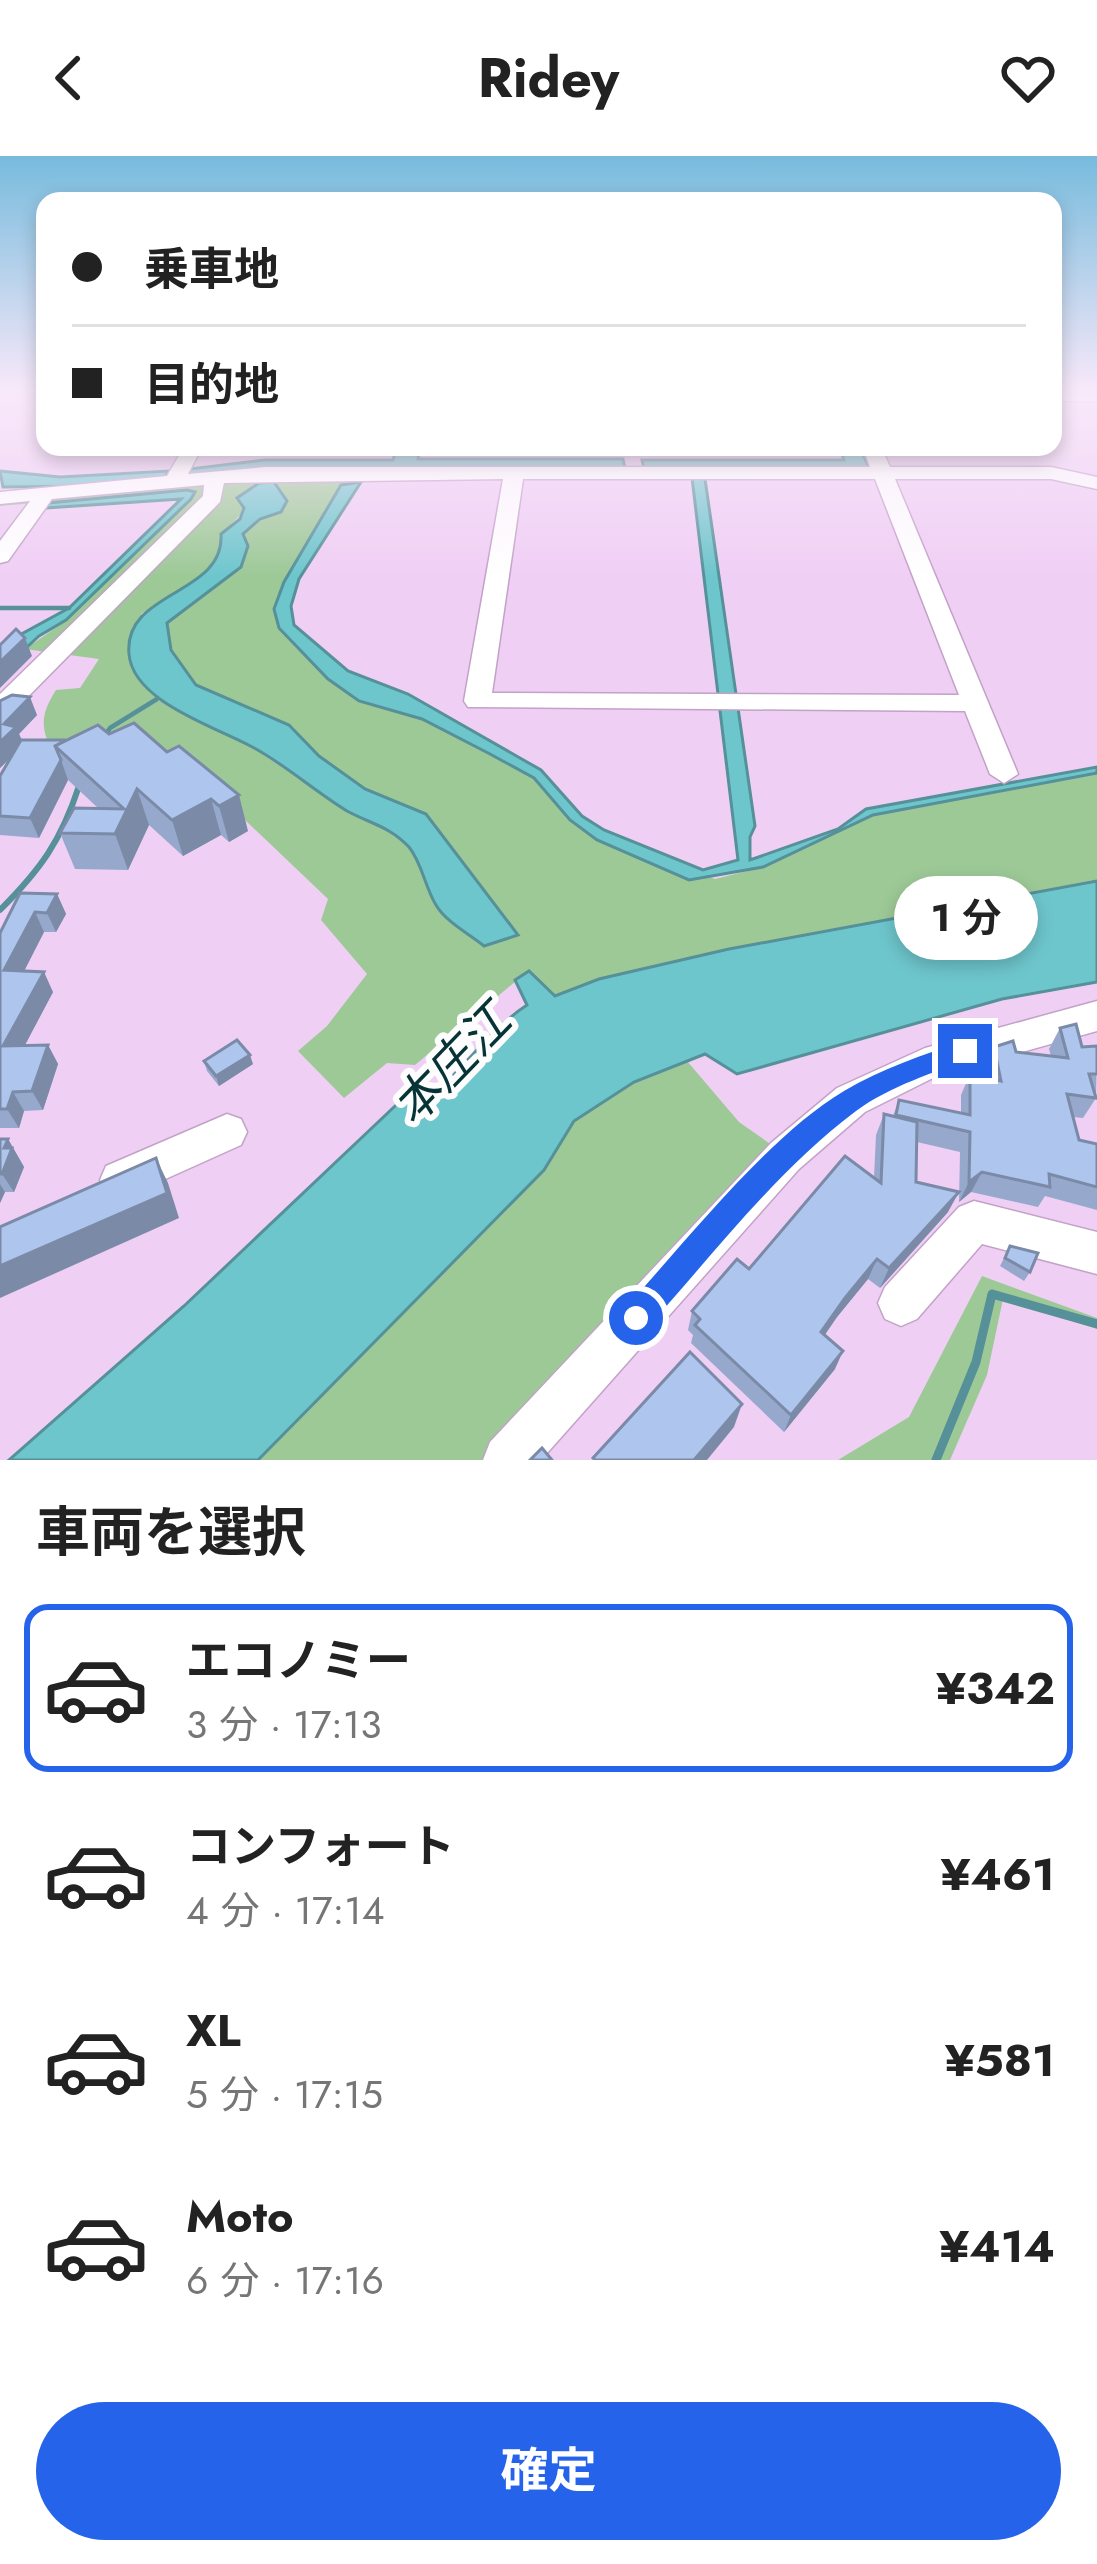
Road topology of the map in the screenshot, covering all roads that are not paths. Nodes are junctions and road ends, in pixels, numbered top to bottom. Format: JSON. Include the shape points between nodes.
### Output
{"nodes":[{"id":1,"x":188,"y":456,"type":"edge"},
{"id":2,"x":632,"y":456,"type":"edge"},
{"id":3,"x":877,"y":456,"type":"edge"},
{"id":4,"x":514,"y":473,"type":"junction"},
{"id":5,"x":634,"y":474,"type":"junction"},
{"id":6,"x":880,"y":475,"type":"junction"},
{"id":7,"x":214,"y":481,"type":"junction"},
{"id":8,"x":1097,"y":483,"type":"edge"},
{"id":9,"x":172,"y":485,"type":"junction"},
{"id":10,"x":45,"y":495,"type":"junction"},
{"id":11,"x":0,"y":498,"type":"edge"},
{"id":12,"x":0,"y":556,"type":"edge"},
{"id":13,"x":973,"y":703,"type":"junction"},
{"id":14,"x":0,"y":709,"type":"edge"},
{"id":15,"x":1004,"y":774,"type":"dead end"},
{"id":16,"x":1097,"y":1016,"type":"edge"},
{"id":17,"x":226,"y":1132,"type":"dead end"},
{"id":18,"x":82,"y":1196,"type":"edge"},
{"id":19,"x":1097,"y":1253,"type":"edge"},
{"id":20,"x":901,"y":1303,"type":"dead end"},
{"id":21,"x":508,"y":1460,"type":"edge"}],
"edges":[{"from":1,"to":9,"type":"street"},
{"from":2,"to":5,"type":"street"},
{"from":3,"to":6,"type":"street"},
{"from":4,"to":5,"type":"street"},
{"from":4,"to":7,"type":"street","via":[[266,473]]},
{"from":4,"to":13,"type":"street","via":[[477,701]]},
{"from":5,"to":6,"type":"street"},
{"from":6,"to":8,"type":"street","via":[[1051,473]]},
{"from":6,"to":13,"type":"street"},
{"from":7,"to":9,"type":"street"},
{"from":7,"to":14,"type":"street","via":[[213,498]]},
{"from":9,"to":10,"type":"street"},
{"from":10,"to":11,"type":"street"},
{"from":10,"to":12,"type":"street"},
{"from":13,"to":15,"type":"street"},
{"from":16,"to":21,"type":"street","via":[[925,1064],[851,1100],[785,1156]]},
{"from":17,"to":18,"type":"street"},
{"from":19,"to":20,"type":"street","via":[[974,1222]]}]}
